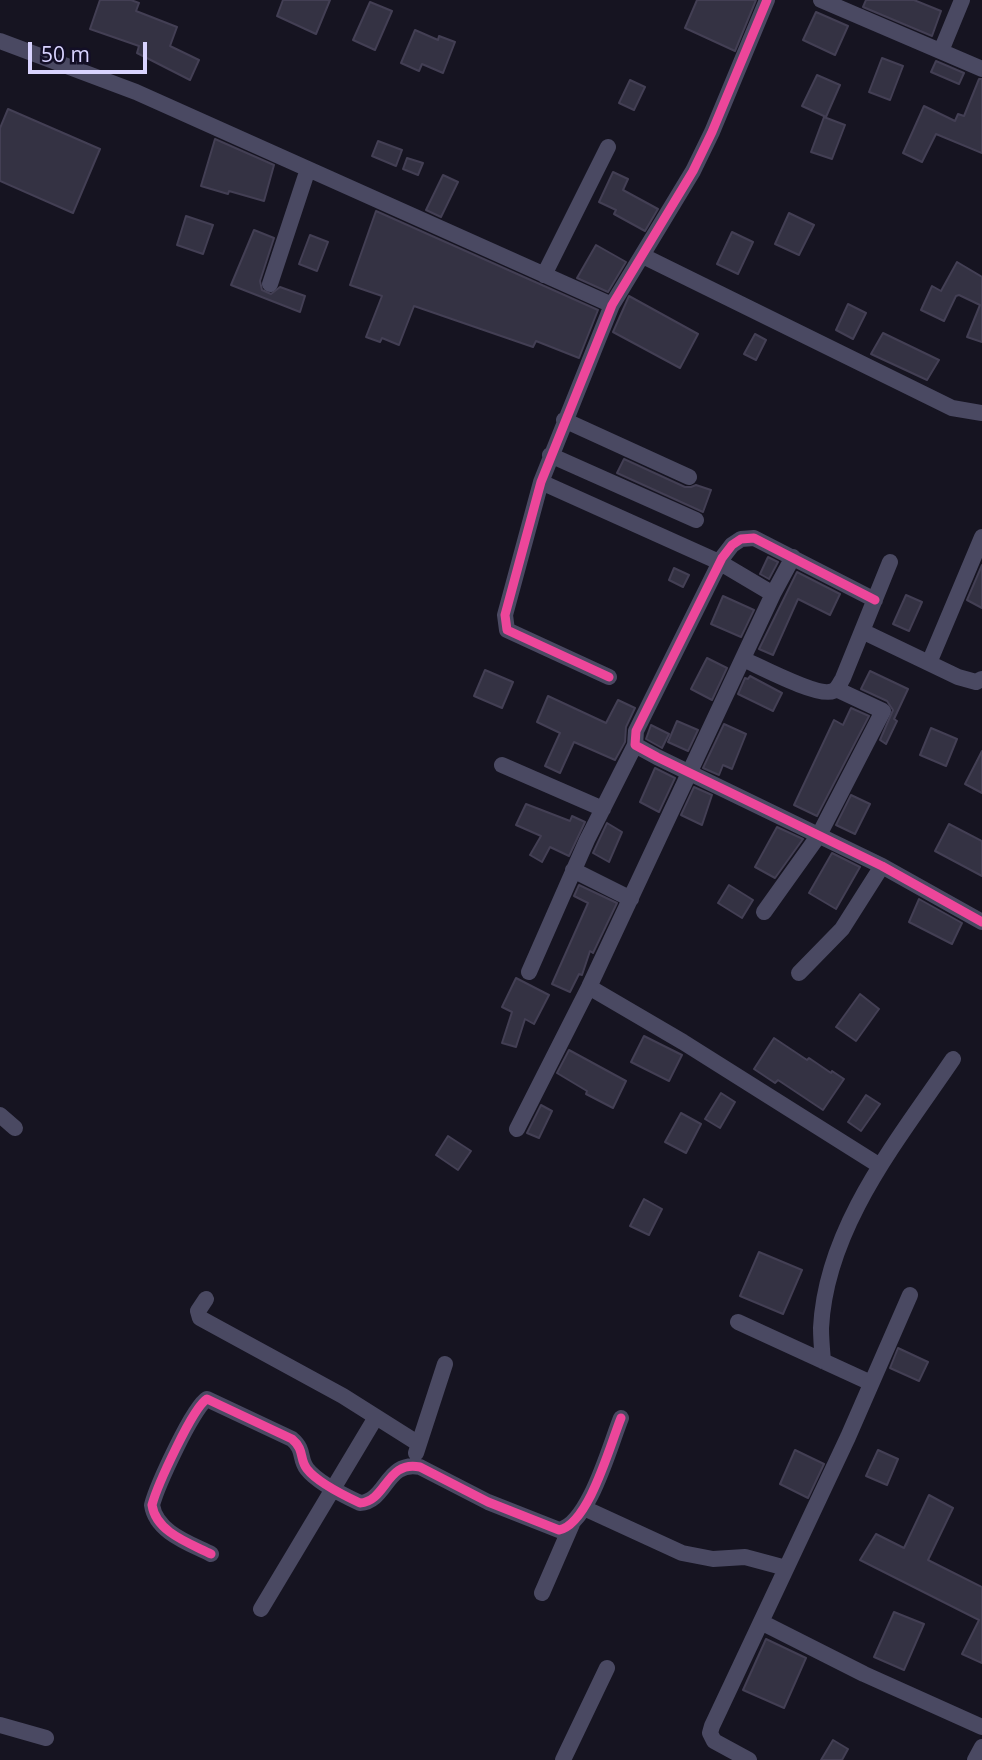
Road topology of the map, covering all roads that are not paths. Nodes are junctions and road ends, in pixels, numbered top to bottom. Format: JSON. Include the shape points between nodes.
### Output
{"nodes":[{"id":1,"x":767,"y":0,"type":"edge"},
{"id":2,"x":821,"y":0,"type":"edge"},
{"id":3,"x":962,"y":0,"type":"edge"},
{"id":4,"x":0,"y":41,"type":"edge"},
{"id":5,"x":941,"y":51,"type":"junction"},
{"id":6,"x":982,"y":69,"type":"edge"},
{"id":7,"x":608,"y":148,"type":"dead end"},
{"id":8,"x":308,"y":169,"type":"junction"},
{"id":9,"x":643,"y":256,"type":"junction"},
{"id":10,"x":544,"y":275,"type":"junction"},
{"id":11,"x":270,"y":284,"type":"dead end"},
{"id":12,"x":611,"y":305,"type":"junction"},
{"id":13,"x":982,"y":413,"type":"edge"},
{"id":14,"x":564,"y":420,"type":"junction"},
{"id":15,"x":550,"y":455,"type":"junction"},
{"id":16,"x":688,"y":477,"type":"dead end"},
{"id":17,"x":541,"y":482,"type":"junction"},
{"id":18,"x":696,"y":520,"type":"dead end"},
{"id":19,"x":982,"y":537,"type":"edge"},
{"id":20,"x":793,"y":557,"type":"junction"},
{"id":21,"x":719,"y":562,"type":"junction"},
{"id":22,"x":890,"y":562,"type":"dead end"},
{"id":23,"x":773,"y":594,"type":"junction"},
{"id":24,"x":875,"y":600,"type":"junction"},
{"id":25,"x":862,"y":631,"type":"junction"},
{"id":26,"x":743,"y":659,"type":"junction"},
{"id":27,"x":929,"y":663,"type":"junction"},
{"id":28,"x":609,"y":677,"type":"dead end"},
{"id":29,"x":982,"y":679,"type":"edge"},
{"id":30,"x":836,"y":689,"type":"junction"},
{"id":31,"x":635,"y":745,"type":"junction"},
{"id":32,"x":502,"y":765,"type":"dead end"},
{"id":33,"x":691,"y":773,"type":"junction"},
{"id":34,"x":603,"y":809,"type":"junction"},
{"id":35,"x":819,"y":835,"type":"junction"},
{"id":36,"x":882,"y":866,"type":"junction"},
{"id":37,"x":573,"y":870,"type":"junction"},
{"id":38,"x":631,"y":899,"type":"junction"},
{"id":39,"x":764,"y":912,"type":"dead end"},
{"id":40,"x":982,"y":922,"type":"edge"},
{"id":41,"x":529,"y":972,"type":"dead end"},
{"id":42,"x":799,"y":973,"type":"dead end"},
{"id":43,"x":589,"y":987,"type":"junction"},
{"id":44,"x":953,"y":1059,"type":"dead end"},
{"id":45,"x":0,"y":1115,"type":"edge"},
{"id":46,"x":15,"y":1128,"type":"dead end"},
{"id":47,"x":517,"y":1129,"type":"dead end"},
{"id":48,"x":880,"y":1166,"type":"junction"},
{"id":49,"x":910,"y":1295,"type":"dead end"},
{"id":50,"x":206,"y":1299,"type":"dead end"},
{"id":51,"x":738,"y":1322,"type":"dead end"},
{"id":52,"x":822,"y":1361,"type":"junction"},
{"id":53,"x":445,"y":1364,"type":"dead end"},
{"id":54,"x":871,"y":1383,"type":"junction"},
{"id":55,"x":376,"y":1417,"type":"junction"},
{"id":56,"x":621,"y":1418,"type":"dead end"},
{"id":57,"x":419,"y":1444,"type":"junction"},
{"id":58,"x":412,"y":1465,"type":"junction"},
{"id":59,"x":334,"y":1488,"type":"junction"},
{"id":60,"x":584,"y":1508,"type":"junction"},
{"id":61,"x":572,"y":1524,"type":"junction"},
{"id":62,"x":211,"y":1554,"type":"dead end"},
{"id":63,"x":786,"y":1569,"type":"junction"},
{"id":64,"x":542,"y":1593,"type":"dead end"},
{"id":65,"x":261,"y":1609,"type":"dead end"},
{"id":66,"x":761,"y":1622,"type":"junction"},
{"id":67,"x":607,"y":1668,"type":"dead end"},
{"id":68,"x":0,"y":1725,"type":"edge"},
{"id":69,"x":982,"y":1727,"type":"edge"},
{"id":70,"x":46,"y":1738,"type":"dead end"},
{"id":71,"x":982,"y":1747,"type":"edge"},
{"id":72,"x":563,"y":1760,"type":"edge"},
{"id":73,"x":749,"y":1760,"type":"edge"},
{"id":74,"x":975,"y":1760,"type":"edge"}],
"edges":[{"from":1,"to":9,"type":"street","via":[[712,132]]},
{"from":2,"to":5,"type":"street"},
{"from":3,"to":5,"type":"street"},
{"from":4,"to":8,"type":"street","via":[[136,92]]},
{"from":5,"to":6,"type":"street"},
{"from":7,"to":10,"type":"street"},
{"from":8,"to":10,"type":"street"},
{"from":8,"to":11,"type":"street"},
{"from":9,"to":12,"type":"street"},
{"from":9,"to":13,"type":"street","via":[[952,408]]},
{"from":10,"to":12,"type":"street"},
{"from":12,"to":14,"type":"street"},
{"from":14,"to":15,"type":"street"},
{"from":14,"to":16,"type":"street"},
{"from":15,"to":17,"type":"street"},
{"from":15,"to":18,"type":"street"},
{"from":17,"to":21,"type":"street"},
{"from":17,"to":28,"type":"street","via":[[505,615],[507,630]]},
{"from":19,"to":27,"type":"street"},
{"from":20,"to":21,"type":"street","via":[[754,538],[732,545]]},
{"from":20,"to":23,"type":"street"},
{"from":20,"to":24,"type":"street"},
{"from":21,"to":23,"type":"street"},
{"from":21,"to":31,"type":"street","via":[[636,731]]},
{"from":22,"to":24,"type":"street"},
{"from":23,"to":26,"type":"street"},
{"from":24,"to":25,"type":"street"},
{"from":25,"to":27,"type":"street"},
{"from":25,"to":30,"type":"street"},
{"from":26,"to":30,"type":"street","via":[[816,691]]},
{"from":26,"to":33,"type":"street"},
{"from":27,"to":29,"type":"street","via":[[971,682]]},
{"from":30,"to":35,"type":"street","via":[[883,711]]},
{"from":31,"to":33,"type":"street"},
{"from":31,"to":34,"type":"street"},
{"from":32,"to":34,"type":"street"},
{"from":33,"to":35,"type":"street"},
{"from":33,"to":38,"type":"street"},
{"from":34,"to":37,"type":"street"},
{"from":35,"to":36,"type":"street"},
{"from":35,"to":39,"type":"street"},
{"from":36,"to":40,"type":"street"},
{"from":36,"to":42,"type":"street","via":[[842,929]]},
{"from":37,"to":38,"type":"street"},
{"from":37,"to":41,"type":"street"},
{"from":38,"to":43,"type":"street"},
{"from":43,"to":47,"type":"street"},
{"from":43,"to":48,"type":"street"},
{"from":44,"to":48,"type":"street"},
{"from":45,"to":46,"type":"street"},
{"from":48,"to":52,"type":"street","via":[[834,1261],[821,1328]]},
{"from":49,"to":54,"type":"street"},
{"from":50,"to":55,"type":"street","via":[[198,1311],[200,1318]]},
{"from":51,"to":52,"type":"street"},
{"from":52,"to":54,"type":"street"},
{"from":53,"to":57,"type":"street"},
{"from":54,"to":63,"type":"street"},
{"from":55,"to":57,"type":"street"},
{"from":55,"to":59,"type":"street"},
{"from":56,"to":60,"type":"street"},
{"from":57,"to":58,"type":"street"},
{"from":58,"to":59,"type":"street","via":[[395,1472],[366,1503]]},
{"from":58,"to":61,"type":"street","via":[[550,1528],[559,1530]]},
{"from":59,"to":62,"type":"street","via":[[307,1469],[300,1447],[292,1439],[211,1400],[203,1401],[152,1505],[159,1524]]},
{"from":59,"to":65,"type":"street"},
{"from":60,"to":61,"type":"street"},
{"from":60,"to":63,"type":"street","via":[[682,1553],[744,1558]]},
{"from":61,"to":64,"type":"street"},
{"from":63,"to":66,"type":"street"},
{"from":66,"to":69,"type":"street"},
{"from":66,"to":73,"type":"street","via":[[710,1732],[714,1741]]},
{"from":67,"to":72,"type":"street"},
{"from":68,"to":70,"type":"street"},
{"from":71,"to":74,"type":"street"}]}
